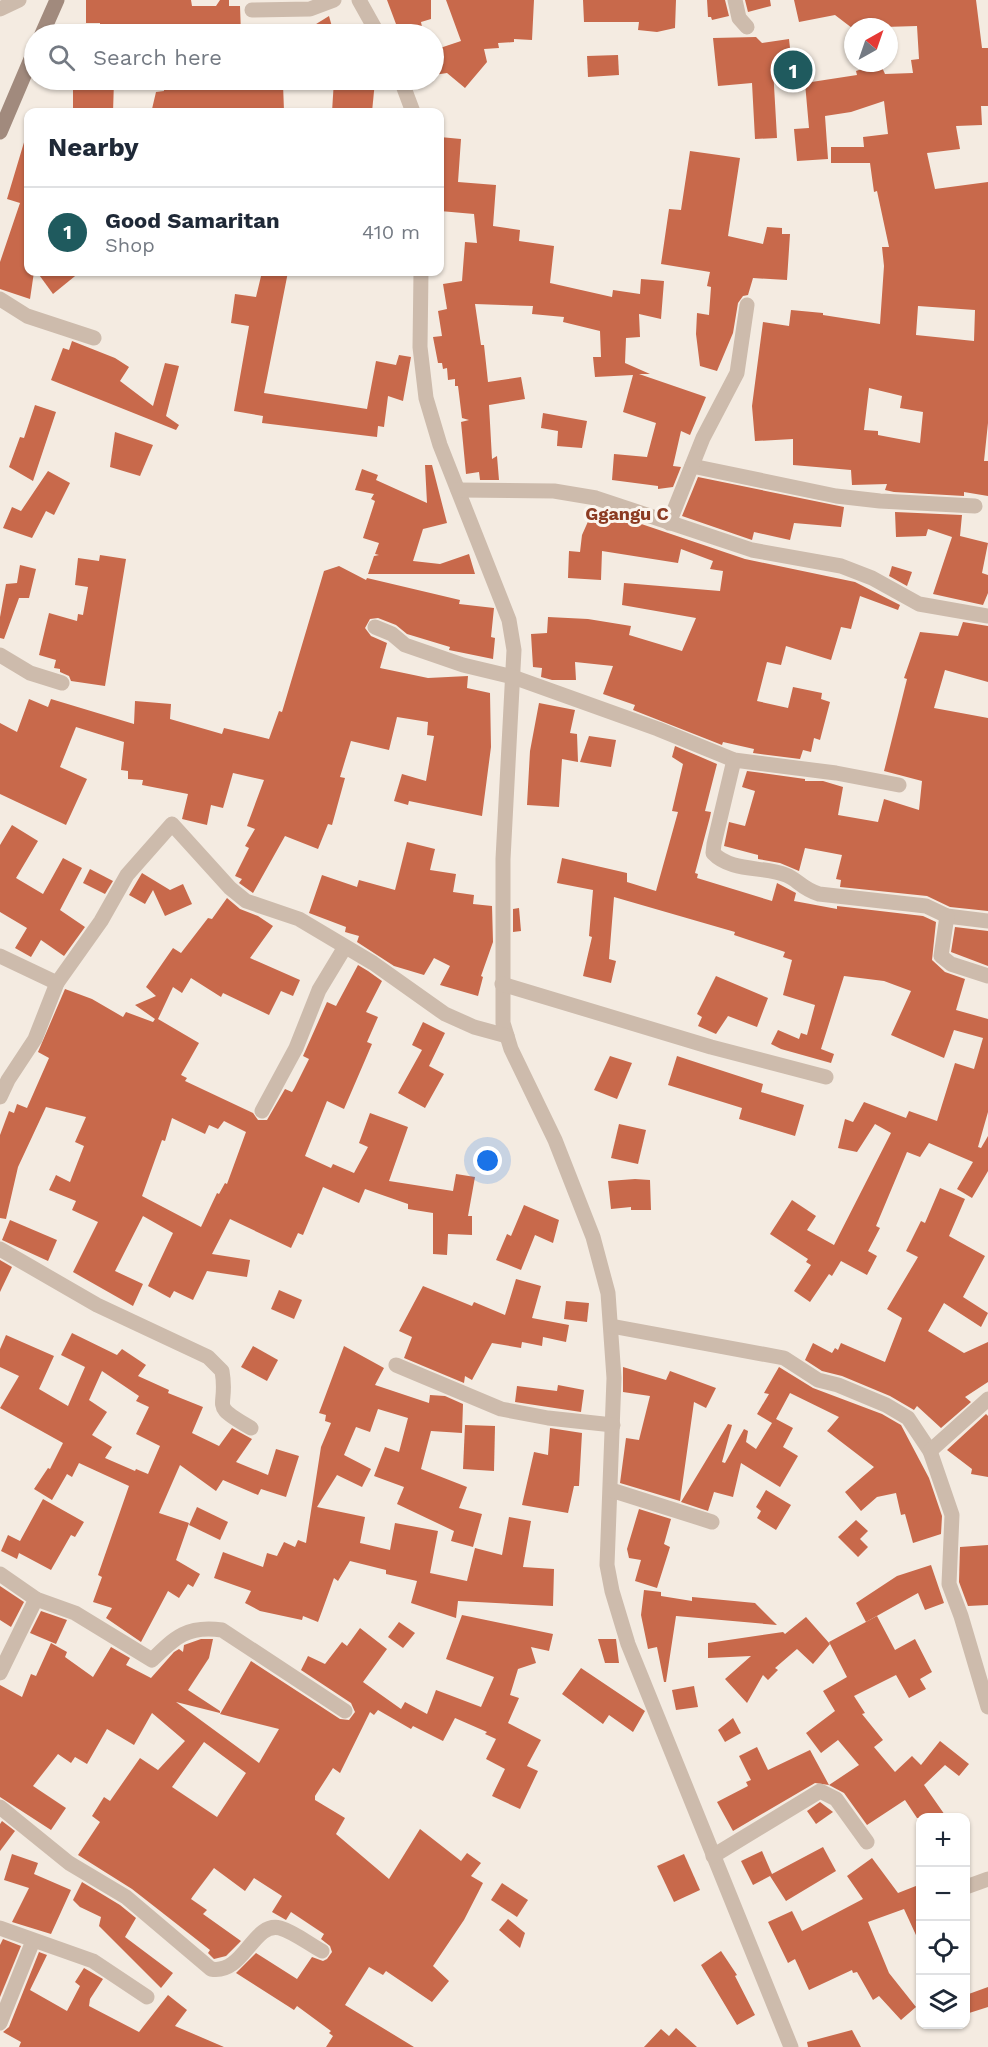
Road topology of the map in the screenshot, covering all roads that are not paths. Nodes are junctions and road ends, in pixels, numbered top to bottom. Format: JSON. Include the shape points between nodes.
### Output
{"nodes":[{"id":1,"x":19,"y":0,"type":"edge"},
{"id":2,"x":57,"y":0,"type":"edge"},
{"id":3,"x":334,"y":0,"type":"edge"},
{"id":4,"x":359,"y":0,"type":"edge"},
{"id":5,"x":735,"y":0,"type":"edge"},
{"id":6,"x":0,"y":9,"type":"edge"},
{"id":7,"x":252,"y":10,"type":"dead end"},
{"id":8,"x":46,"y":24,"type":"edge"},
{"id":9,"x":372,"y":24,"type":"edge"},
{"id":10,"x":747,"y":27,"type":"dead end"},
{"id":11,"x":24,"y":76,"type":"edge"},
{"id":12,"x":405,"y":90,"type":"edge"},
{"id":13,"x":412,"y":108,"type":"edge"},
{"id":14,"x":0,"y":132,"type":"edge"},
{"id":15,"x":421,"y":276,"type":"edge"},
{"id":16,"x":0,"y":299,"type":"edge"},
{"id":17,"x":747,"y":305,"type":"dead end"},
{"id":18,"x":94,"y":338,"type":"dead end"},
{"id":19,"x":692,"y":466,"type":"junction"},
{"id":20,"x":458,"y":490,"type":"junction"},
{"id":21,"x":975,"y":506,"type":"dead end"},
{"id":22,"x":669,"y":523,"type":"junction"},
{"id":23,"x":988,"y":615,"type":"edge"},
{"id":24,"x":375,"y":627,"type":"dead end"},
{"id":25,"x":0,"y":655,"type":"edge"},
{"id":26,"x":513,"y":677,"type":"junction"},
{"id":27,"x":62,"y":683,"type":"dead end"},
{"id":28,"x":734,"y":760,"type":"junction"},
{"id":29,"x":899,"y":784,"type":"dead end"},
{"id":30,"x":947,"y":916,"type":"junction"},
{"id":31,"x":988,"y":921,"type":"edge"},
{"id":32,"x":345,"y":947,"type":"junction"},
{"id":33,"x":0,"y":956,"type":"edge"},
{"id":34,"x":988,"y":976,"type":"edge"},
{"id":35,"x":57,"y":983,"type":"junction"},
{"id":36,"x":502,"y":984,"type":"junction"},
{"id":37,"x":507,"y":1036,"type":"junction"},
{"id":38,"x":826,"y":1077,"type":"dead end"},
{"id":39,"x":0,"y":1097,"type":"edge"},
{"id":40,"x":262,"y":1111,"type":"dead end"},
{"id":41,"x":0,"y":1249,"type":"edge"},
{"id":42,"x":611,"y":1326,"type":"junction"},
{"id":43,"x":396,"y":1365,"type":"dead end"},
{"id":44,"x":988,"y":1399,"type":"edge"},
{"id":45,"x":613,"y":1425,"type":"junction"},
{"id":46,"x":250,"y":1428,"type":"dead end"},
{"id":47,"x":930,"y":1451,"type":"junction"},
{"id":48,"x":611,"y":1490,"type":"junction"},
{"id":49,"x":712,"y":1522,"type":"dead end"},
{"id":50,"x":0,"y":1574,"type":"edge"},
{"id":51,"x":36,"y":1599,"type":"junction"},
{"id":52,"x":0,"y":1673,"type":"edge"},
{"id":53,"x":988,"y":1707,"type":"edge"},
{"id":54,"x":345,"y":1711,"type":"dead end"},
{"id":55,"x":0,"y":1808,"type":"edge"},
{"id":56,"x":867,"y":1842,"type":"dead end"},
{"id":57,"x":713,"y":1856,"type":"junction"},
{"id":58,"x":988,"y":1879,"type":"edge"},
{"id":59,"x":970,"y":1886,"type":"edge"},
{"id":60,"x":0,"y":1928,"type":"edge"},
{"id":61,"x":33,"y":1941,"type":"junction"},
{"id":62,"x":322,"y":1951,"type":"dead end"},
{"id":63,"x":147,"y":1997,"type":"dead end"},
{"id":64,"x":0,"y":2023,"type":"edge"},
{"id":65,"x":791,"y":2047,"type":"edge"}],
"edges":[{"from":1,"to":6,"type":"street"},
{"from":2,"to":8,"type":"street"},
{"from":3,"to":7,"type":"street","via":[[309,9]]},
{"from":4,"to":9,"type":"street"},
{"from":5,"to":10,"type":"street","via":[[739,18]]},
{"from":11,"to":14,"type":"street"},
{"from":12,"to":13,"type":"street"},
{"from":15,"to":20,"type":"street","via":[[420,347],[426,398]]},
{"from":16,"to":18,"type":"street","via":[[27,316]]},
{"from":17,"to":19,"type":"street","via":[[737,373]]},
{"from":19,"to":21,"type":"street","via":[[836,496]]},
{"from":19,"to":22,"type":"street"},
{"from":20,"to":22,"type":"street","via":[[574,493]]},
{"from":20,"to":26,"type":"street","via":[[509,620]]},
{"from":22,"to":23,"type":"street","via":[[752,550],[841,566],[919,604]]},
{"from":24,"to":26,"type":"street","via":[[405,645]]},
{"from":25,"to":27,"type":"street","via":[[30,673]]},
{"from":26,"to":28,"type":"street"},
{"from":26,"to":36,"type":"street","via":[[503,859]]},
{"from":28,"to":29,"type":"street"},
{"from":28,"to":30,"type":"street","via":[[714,844],[713,853],[722,862],[785,875],[805,890],[819,894],[926,906]]},
{"from":30,"to":31,"type":"street"},
{"from":30,"to":34,"type":"street","via":[[941,956],[951,964]]},
{"from":32,"to":35,"type":"street","via":[[299,919],[238,896],[172,824],[127,875],[95,931]]},
{"from":32,"to":37,"type":"street","via":[[445,1014]]},
{"from":32,"to":40,"type":"street","via":[[322,984],[296,1048]]},
{"from":33,"to":35,"type":"street"},
{"from":35,"to":39,"type":"street","via":[[35,1039]]},
{"from":36,"to":37,"type":"street","via":[[502,1023]]},
{"from":36,"to":38,"type":"street"},
{"from":37,"to":42,"type":"street","via":[[555,1140],[593,1238],[608,1293]]},
{"from":41,"to":46,"type":"street","via":[[96,1305],[208,1357],[222,1371],[221,1403],[225,1412]]},
{"from":42,"to":45,"type":"street"},
{"from":42,"to":47,"type":"street","via":[[784,1358],[818,1380],[901,1413]]},
{"from":43,"to":45,"type":"street","via":[[501,1409]]},
{"from":44,"to":47,"type":"street"},
{"from":45,"to":48,"type":"street"},
{"from":47,"to":53,"type":"street","via":[[952,1515],[949,1584]]},
{"from":48,"to":49,"type":"street"},
{"from":48,"to":57,"type":"street","via":[[607,1565],[612,1591],[628,1644]]},
{"from":50,"to":51,"type":"street"},
{"from":51,"to":52,"type":"street"},
{"from":51,"to":54,"type":"street","via":[[75,1613],[152,1660],[184,1632],[204,1627],[222,1630]]},
{"from":55,"to":62,"type":"street","via":[[69,1863],[126,1897],[211,1969],[226,1968],[238,1960],[271,1927],[285,1930]]},
{"from":56,"to":57,"type":"street","via":[[836,1798],[820,1791]]},
{"from":57,"to":65,"type":"street"},
{"from":58,"to":59,"type":"street"},
{"from":60,"to":61,"type":"street"},
{"from":61,"to":63,"type":"street","via":[[93,1961]]},
{"from":61,"to":64,"type":"street"}]}
